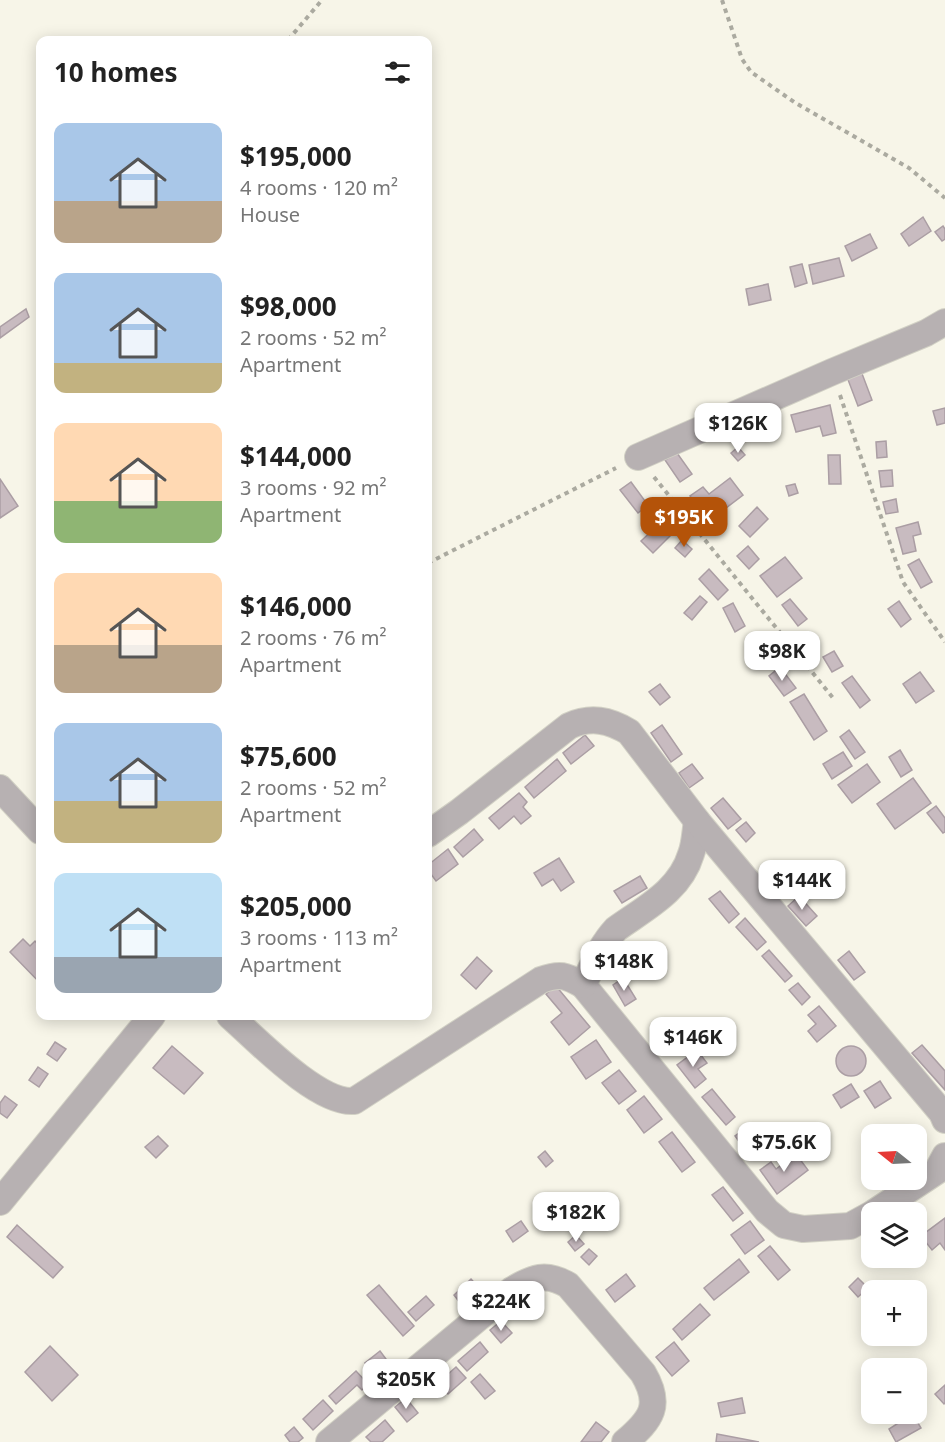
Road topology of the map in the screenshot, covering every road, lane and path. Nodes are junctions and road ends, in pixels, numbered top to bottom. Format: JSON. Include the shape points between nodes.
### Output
{"nodes":[{"id":1,"x":322,"y":0,"type":"edge"},
{"id":2,"x":722,"y":0,"type":"edge"},
{"id":3,"x":291,"y":36,"type":"edge"},
{"id":4,"x":945,"y":198,"type":"edge"},
{"id":5,"x":945,"y":322,"type":"edge"},
{"id":6,"x":832,"y":372,"type":"junction"},
{"id":7,"x":638,"y":457,"type":"junction"},
{"id":8,"x":432,"y":561,"type":"edge"},
{"id":9,"x":945,"y":642,"type":"edge"},
{"id":10,"x":833,"y":698,"type":"dead end"},
{"id":11,"x":0,"y":788,"type":"edge"},
{"id":12,"x":697,"y":821,"type":"junction"},
{"id":13,"x":36,"y":827,"type":"edge"},
{"id":14,"x":432,"y":831,"type":"edge"},
{"id":15,"x":583,"y":985,"type":"junction"},
{"id":16,"x":149,"y":1020,"type":"edge"},
{"id":17,"x":235,"y":1020,"type":"edge"},
{"id":18,"x":945,"y":1120,"type":"edge"},
{"id":19,"x":945,"y":1156,"type":"edge"},
{"id":20,"x":890,"y":1202,"type":"edge"},
{"id":21,"x":0,"y":1203,"type":"edge"},
{"id":22,"x":861,"y":1220,"type":"edge"},
{"id":23,"x":329,"y":1442,"type":"edge"},
{"id":24,"x":625,"y":1442,"type":"edge"}],
"edges":[{"from":1,"to":3,"type":"path"},
{"from":2,"to":4,"type":"path","via":[[742,58],[751,72],[794,102],[909,168]]},
{"from":5,"to":6,"type":"street"},
{"from":6,"to":7,"type":"street"},
{"from":6,"to":9,"type":"path","via":[[903,582]]},
{"from":7,"to":8,"type":"path"},
{"from":7,"to":10,"type":"path"},
{"from":11,"to":13,"type":"street"},
{"from":12,"to":14,"type":"street","via":[[629,732],[613,723],[595,720],[569,726]]},
{"from":12,"to":15,"type":"street","via":[[692,853],[683,872],[670,890],[609,936]]},
{"from":12,"to":18,"type":"street"},
{"from":15,"to":17,"type":"street","via":[[567,976],[555,975],[541,981],[364,1096],[348,1102],[301,1078]]},
{"from":15,"to":22,"type":"street","via":[[783,1225],[803,1229],[850,1226]]},
{"from":16,"to":21,"type":"street"},
{"from":19,"to":20,"type":"street","via":[[937,1171]]},
{"from":23,"to":24,"type":"street","via":[[512,1290],[540,1277],[557,1278],[568,1285],[643,1372],[655,1402],[650,1418]]}]}
